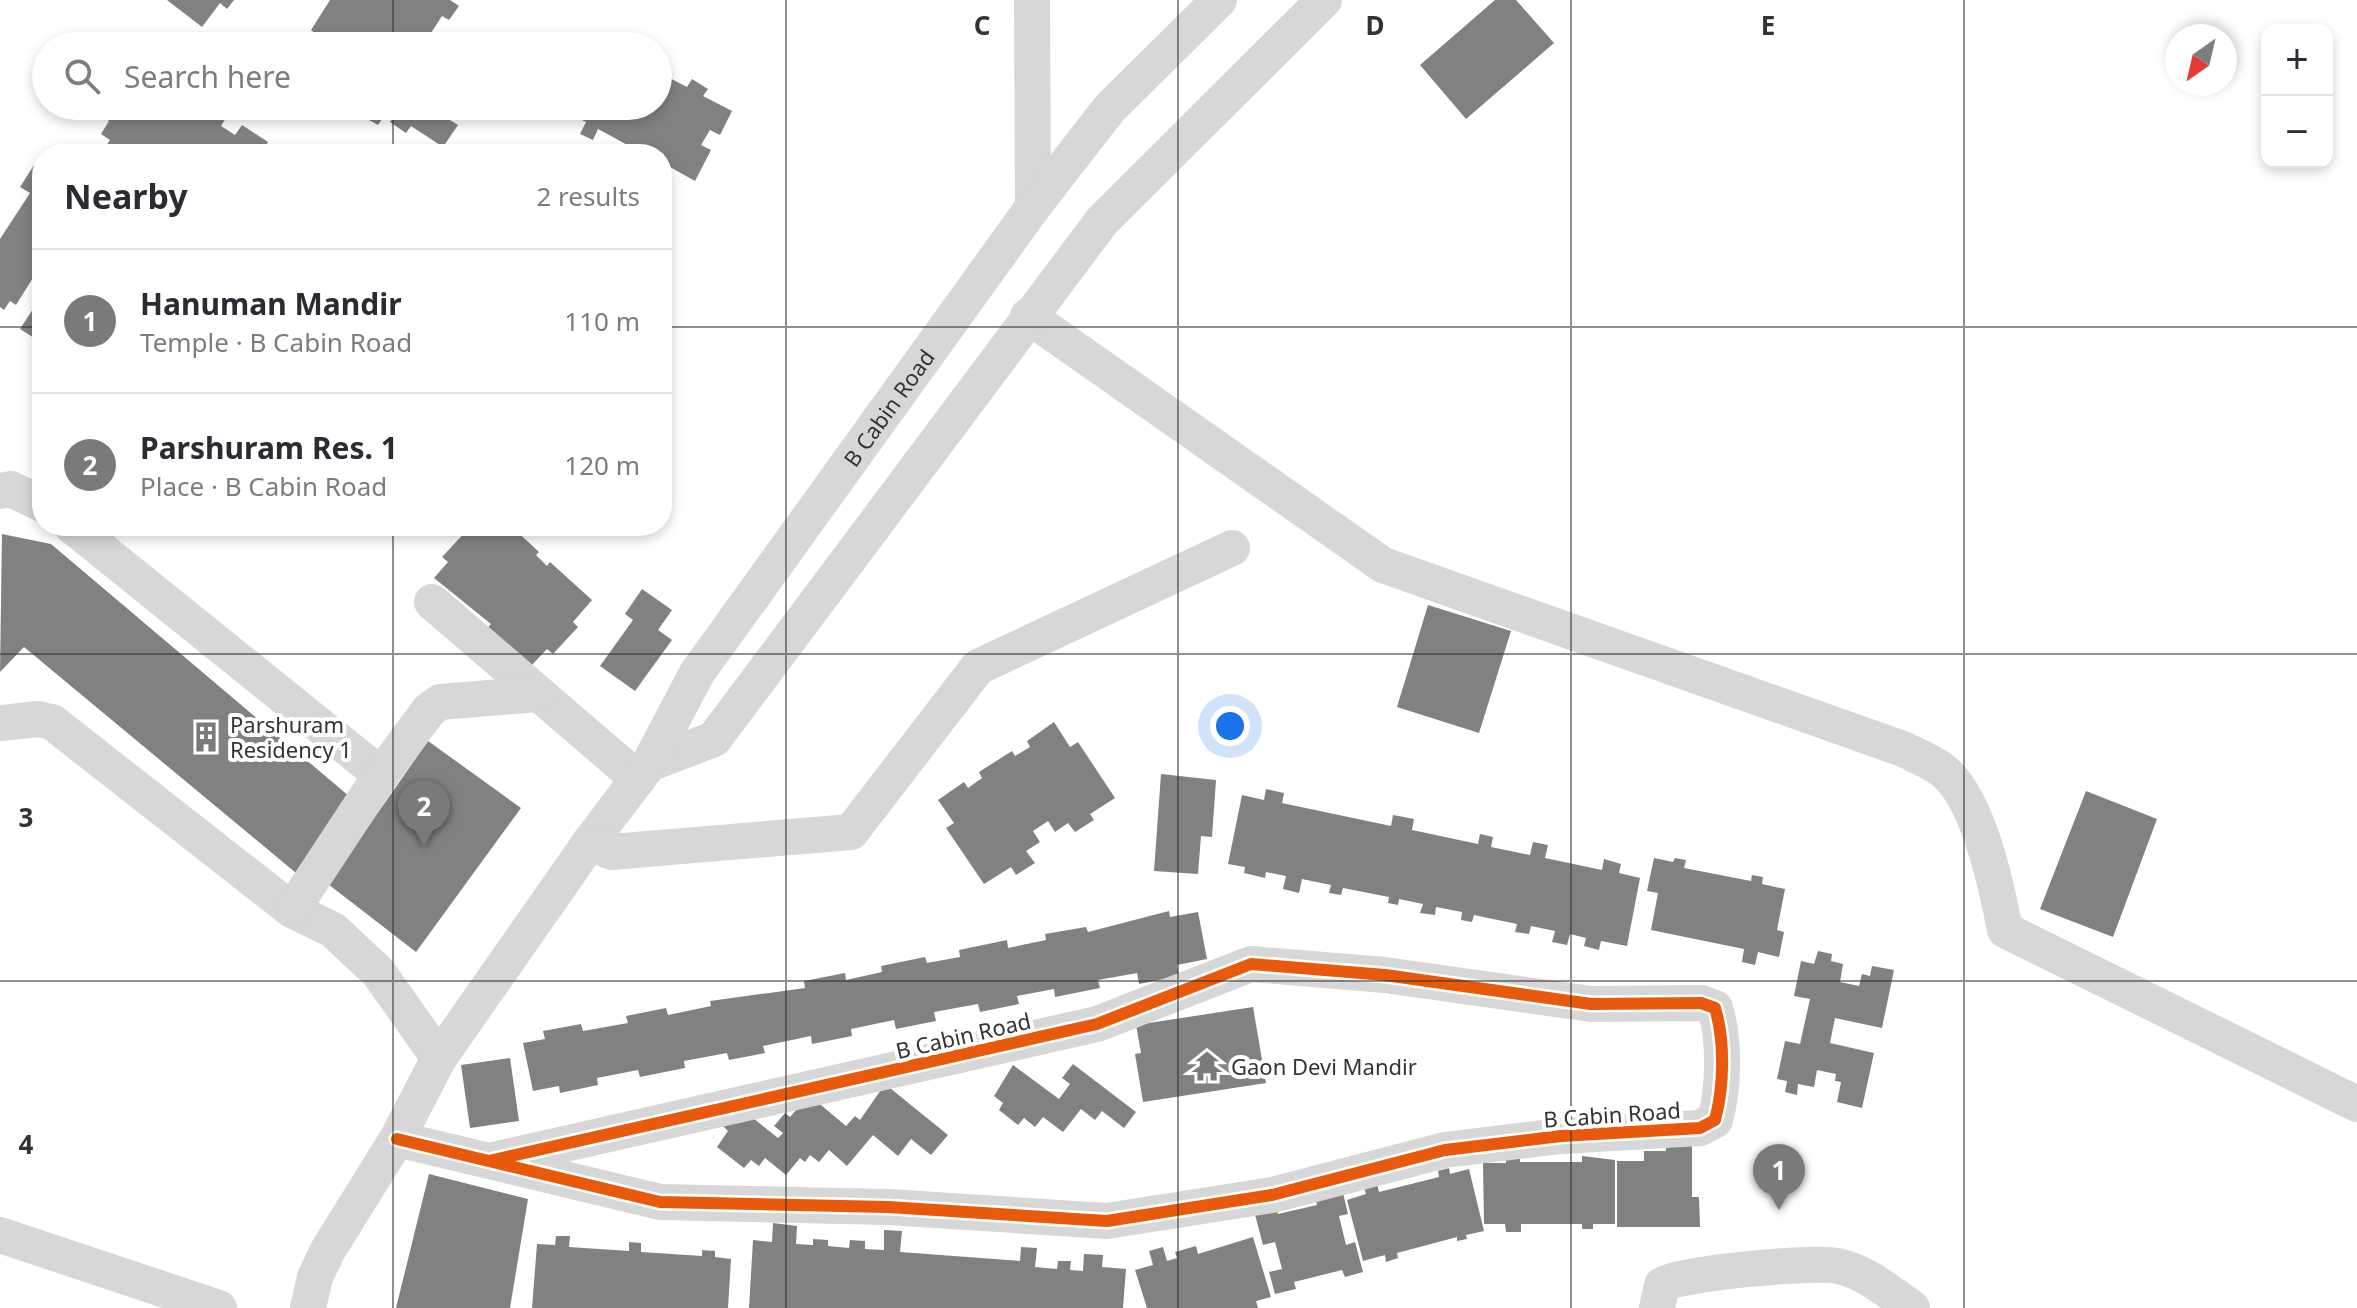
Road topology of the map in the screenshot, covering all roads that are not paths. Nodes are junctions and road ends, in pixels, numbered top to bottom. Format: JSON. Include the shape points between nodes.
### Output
{"nodes":[{"id":1,"x":1032,"y":0,"type":"edge"},
{"id":2,"x":1219,"y":0,"type":"edge"},
{"id":3,"x":1324,"y":0,"type":"edge"},
{"id":4,"x":1033,"y":207,"type":"junction"},
{"id":5,"x":1028,"y":316,"type":"junction"},
{"id":6,"x":0,"y":491,"type":"edge"},
{"id":7,"x":32,"y":499,"type":"edge"},
{"id":8,"x":84,"y":536,"type":"edge"},
{"id":9,"x":1232,"y":548,"type":"dead end"},
{"id":10,"x":432,"y":602,"type":"dead end"},
{"id":11,"x":538,"y":694,"type":"junction"},
{"id":12,"x":0,"y":723,"type":"edge"},
{"id":13,"x":644,"y":772,"type":"junction"},
{"id":14,"x":381,"y":775,"type":"junction"},
{"id":15,"x":590,"y":842,"type":"junction"},
{"id":16,"x":292,"y":910,"type":"junction"},
{"id":17,"x":439,"y":1058,"type":"junction"},
{"id":18,"x":2357,"y":1104,"type":"edge"},
{"id":19,"x":397,"y":1139,"type":"junction"},
{"id":20,"x":489,"y":1161,"type":"junction"},
{"id":21,"x":0,"y":1235,"type":"edge"},
{"id":22,"x":307,"y":1306,"type":"edge"},
{"id":23,"x":219,"y":1308,"type":"edge"},
{"id":24,"x":1657,"y":1308,"type":"edge"},
{"id":25,"x":1912,"y":1308,"type":"edge"}],
"edges":[{"from":1,"to":4,"type":"street"},
{"from":2,"to":4,"type":"street","name":"B Cabin Road","via":[[1109,109]]},
{"from":3,"to":5,"type":"street","via":[[1102,221]]},
{"from":4,"to":13,"type":"street","name":"B Cabin Road","via":[[697,673]]},
{"from":5,"to":13,"type":"street","via":[[714,739]]},
{"from":5,"to":18,"type":"street","via":[[1383,565],[1903,749],[1944,770],[1972,812],[2005,930]]},
{"from":6,"to":7,"type":"street","via":[[11,489]]},
{"from":8,"to":14,"type":"street"},
{"from":9,"to":15,"type":"street","via":[[978,667],[851,832],[611,852]]},
{"from":10,"to":11,"type":"street"},
{"from":11,"to":13,"type":"street"},
{"from":11,"to":14,"type":"street","via":[[440,702],[420,720]]},
{"from":12,"to":16,"type":"street","via":[[52,722]]},
{"from":13,"to":15,"type":"street","name":"B Cabin Road"},
{"from":14,"to":16,"type":"street"},
{"from":15,"to":17,"type":"street","name":"B Cabin Road"},
{"from":16,"to":17,"type":"street","via":[[333,930],[378,972]]},
{"from":17,"to":19,"type":"street","name":"B Cabin Road"},
{"from":19,"to":20,"type":"street","name":"B Cabin Road"},
{"from":19,"to":22,"type":"street","name":"B Cabin Road","via":[[328,1250]]},
{"from":20,"to":20,"type":"street","name":"B Cabin Road","via":[[660,1202],[888,1207],[1107,1221],[1272,1195],[1445,1150],[1700,1128],[1715,1120],[1720,1101],[1721,1026],[1715,1008],[1701,1003],[1591,1004],[1385,975],[1251,964],[1097,1024]]},
{"from":21,"to":23,"type":"street"},
{"from":24,"to":25,"type":"street","via":[[1662,1285],[1672,1278],[1836,1265],[1874,1281]]}]}
